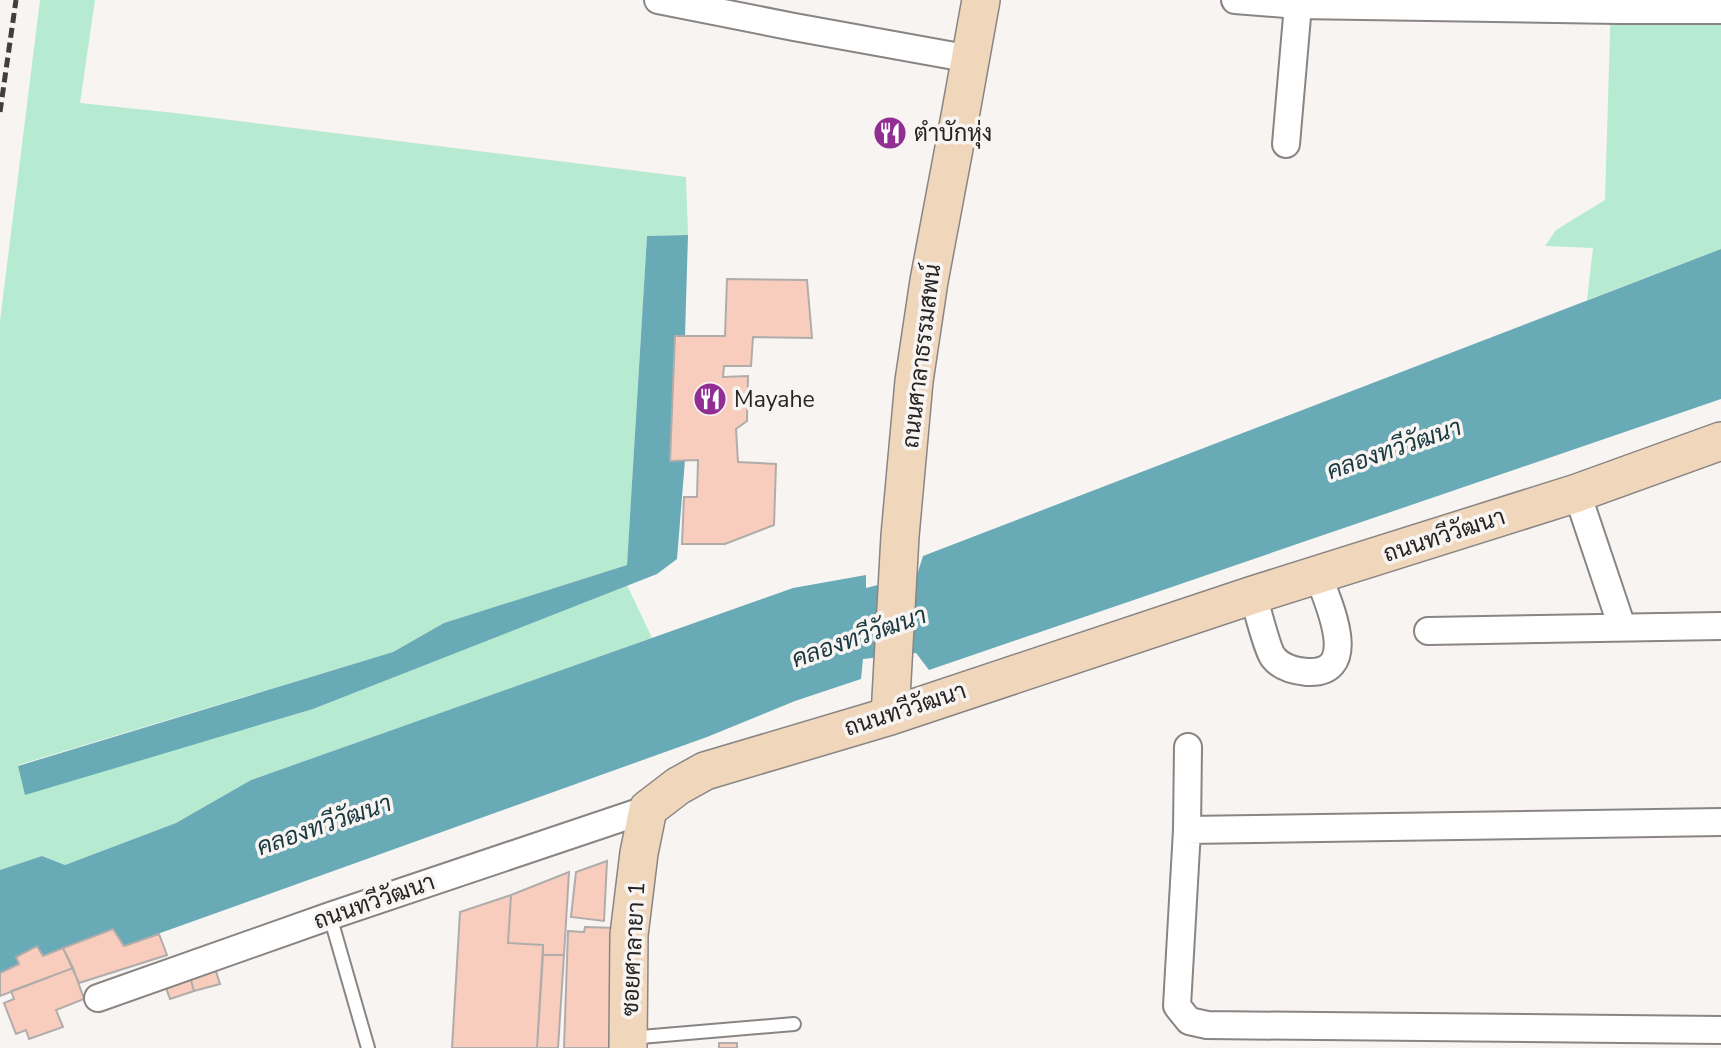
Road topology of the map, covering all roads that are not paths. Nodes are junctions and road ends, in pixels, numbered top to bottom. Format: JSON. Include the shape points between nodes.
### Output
{"nodes":[{"id":1,"x":658,"y":0,"type":"edge"},
{"id":2,"x":981,"y":0,"type":"edge"},
{"id":3,"x":1235,"y":0,"type":"edge"},
{"id":4,"x":1297,"y":5,"type":"junction"},
{"id":5,"x":1721,"y":10,"type":"edge"},
{"id":6,"x":971,"y":58,"type":"junction"},
{"id":7,"x":1286,"y":144,"type":"dead end"},
{"id":8,"x":1721,"y":441,"type":"edge"},
{"id":9,"x":1577,"y":492,"type":"junction"},
{"id":10,"x":1318,"y":575,"type":"junction"},
{"id":11,"x":1253,"y":595,"type":"junction"},
{"id":12,"x":1721,"y":625,"type":"edge"},
{"id":13,"x":1622,"y":627,"type":"junction"},
{"id":14,"x":1428,"y":631,"type":"dead end"},
{"id":15,"x":891,"y":701,"type":"junction"},
{"id":16,"x":1188,"y":747,"type":"dead end"},
{"id":17,"x":648,"y":809,"type":"junction"},
{"id":18,"x":1721,"y":822,"type":"edge"},
{"id":19,"x":1187,"y":830,"type":"junction"},
{"id":20,"x":330,"y":916,"type":"junction"},
{"id":21,"x":98,"y":998,"type":"dead end"},
{"id":22,"x":793,"y":1024,"type":"dead end"},
{"id":23,"x":1721,"y":1030,"type":"edge"},
{"id":24,"x":629,"y":1043,"type":"edge"},
{"id":25,"x":368,"y":1048,"type":"edge"}],
"edges":[{"from":1,"to":6,"type":"street"},
{"from":2,"to":6,"type":"main road","name":"ถนนศาลาธรรมสพน์"},
{"from":3,"to":4,"type":"street"},
{"from":4,"to":5,"type":"street"},
{"from":4,"to":7,"type":"street"},
{"from":6,"to":15,"type":"main road","name":"ถนนศาลาธรรมสพน์","via":[[915,381]]},
{"from":8,"to":9,"type":"main road","name":"ถนนทวีวัฒนา"},
{"from":9,"to":10,"type":"main road","name":"ถนนทวีวัฒนา"},
{"from":9,"to":13,"type":"street"},
{"from":10,"to":11,"type":"main road","name":"ถนนทวีวัฒนา"},
{"from":10,"to":11,"type":"street","via":[[1337,627],[1338,644],[1329,667],[1314,672],[1296,671],[1273,657]]},
{"from":11,"to":15,"type":"main road","name":"ถนนทวีวัฒนา"},
{"from":12,"to":13,"type":"street"},
{"from":13,"to":14,"type":"street"},
{"from":15,"to":17,"type":"main road","name":"ถนนทวีวัฒนา","via":[[705,771]]},
{"from":16,"to":19,"type":"street"},
{"from":17,"to":20,"type":"street","name":"ถนนทวีวัฒนา"},
{"from":17,"to":24,"type":"main road","name":"ซอยศาลายา 1","via":[[629,935]]},
{"from":18,"to":19,"type":"street"},
{"from":19,"to":23,"type":"street","via":[[1177,1006],[1189,1021],[1207,1025]]},
{"from":20,"to":21,"type":"street","name":"ถนนทวีวัฒนา"},
{"from":20,"to":25,"type":"lane"},
{"from":22,"to":24,"type":"lane"}]}
